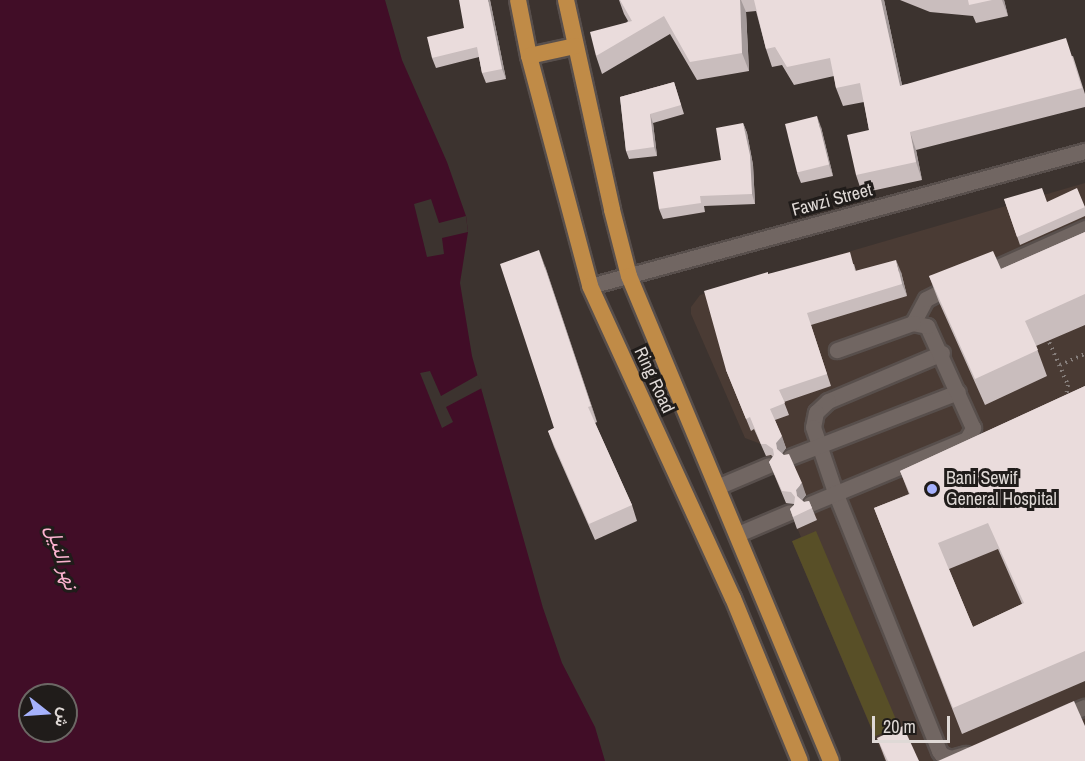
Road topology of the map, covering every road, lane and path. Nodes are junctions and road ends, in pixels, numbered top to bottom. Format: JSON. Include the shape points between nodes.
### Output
{"nodes":[{"id":1,"x":518,"y":0,"type":"edge"},
{"id":2,"x":566,"y":0,"type":"edge"},
{"id":3,"x":576,"y":46,"type":"junction"},
{"id":4,"x":529,"y":56,"type":"junction"},
{"id":5,"x":1085,"y":151,"type":"edge"},
{"id":6,"x":1085,"y":228,"type":"edge"},
{"id":7,"x":629,"y":276,"type":"junction"},
{"id":8,"x":590,"y":286,"type":"junction"},
{"id":9,"x":913,"y":323,"type":"junction"},
{"id":10,"x":1046,"y":335,"type":"edge"},
{"id":11,"x":837,"y":350,"type":"dead end"},
{"id":12,"x":942,"y":353,"type":"junction"},
{"id":13,"x":1085,"y":354,"type":"edge"},
{"id":14,"x":1060,"y":365,"type":"junction"},
{"id":15,"x":958,"y":392,"type":"junction"},
{"id":16,"x":1061,"y":399,"type":"edge"},
{"id":17,"x":817,"y":446,"type":"junction"},
{"id":18,"x":790,"y":457,"type":"edge"},
{"id":19,"x":770,"y":465,"type":"edge"},
{"id":20,"x":717,"y":487,"type":"junction"},
{"id":21,"x":835,"y":492,"type":"junction"},
{"id":22,"x":810,"y":504,"type":"edge"},
{"id":23,"x":790,"y":513,"type":"edge"},
{"id":24,"x":738,"y":534,"type":"junction"},
{"id":25,"x":1085,"y":707,"type":"edge"},
{"id":26,"x":1042,"y":724,"type":"edge"},
{"id":27,"x":978,"y":749,"type":"edge"},
{"id":28,"x":800,"y":761,"type":"edge"},
{"id":29,"x":831,"y":761,"type":"edge"}],
"edges":[{"from":1,"to":4,"type":"highway","name":"Ring Road"},
{"from":2,"to":3,"type":"highway","name":"Ring Road"},
{"from":3,"to":4,"type":"highway"},
{"from":3,"to":7,"type":"highway","name":"Ring Road"},
{"from":4,"to":8,"type":"highway","name":"Ring Road"},
{"from":5,"to":7,"type":"street","name":"Fawzi Street"},
{"from":6,"to":9,"type":"street","via":[[1014,262],[932,294]]},
{"from":7,"to":8,"type":"street","name":"Fawzi Street"},
{"from":7,"to":20,"type":"highway","name":"Ring Road"},
{"from":8,"to":28,"type":"highway","name":"Ring Road","via":[[733,598]]},
{"from":9,"to":11,"type":"street"},
{"from":9,"to":12,"type":"street","via":[[927,326]]},
{"from":10,"to":14,"type":"path"},
{"from":12,"to":15,"type":"street"},
{"from":12,"to":17,"type":"street","via":[[822,406],[814,419]]},
{"from":13,"to":14,"type":"path"},
{"from":14,"to":16,"type":"path","via":[[1069,389]]},
{"from":15,"to":17,"type":"street"},
{"from":15,"to":21,"type":"street","via":[[973,424],[967,439]]},
{"from":17,"to":18,"type":"street"},
{"from":17,"to":21,"type":"street"},
{"from":19,"to":20,"type":"street"},
{"from":20,"to":24,"type":"highway","name":"Ring Road"},
{"from":21,"to":22,"type":"street"},
{"from":21,"to":27,"type":"street","via":[[939,751],[951,758]]},
{"from":23,"to":24,"type":"street"},
{"from":24,"to":29,"type":"highway","name":"Ring Road"},
{"from":25,"to":26,"type":"street"}]}
